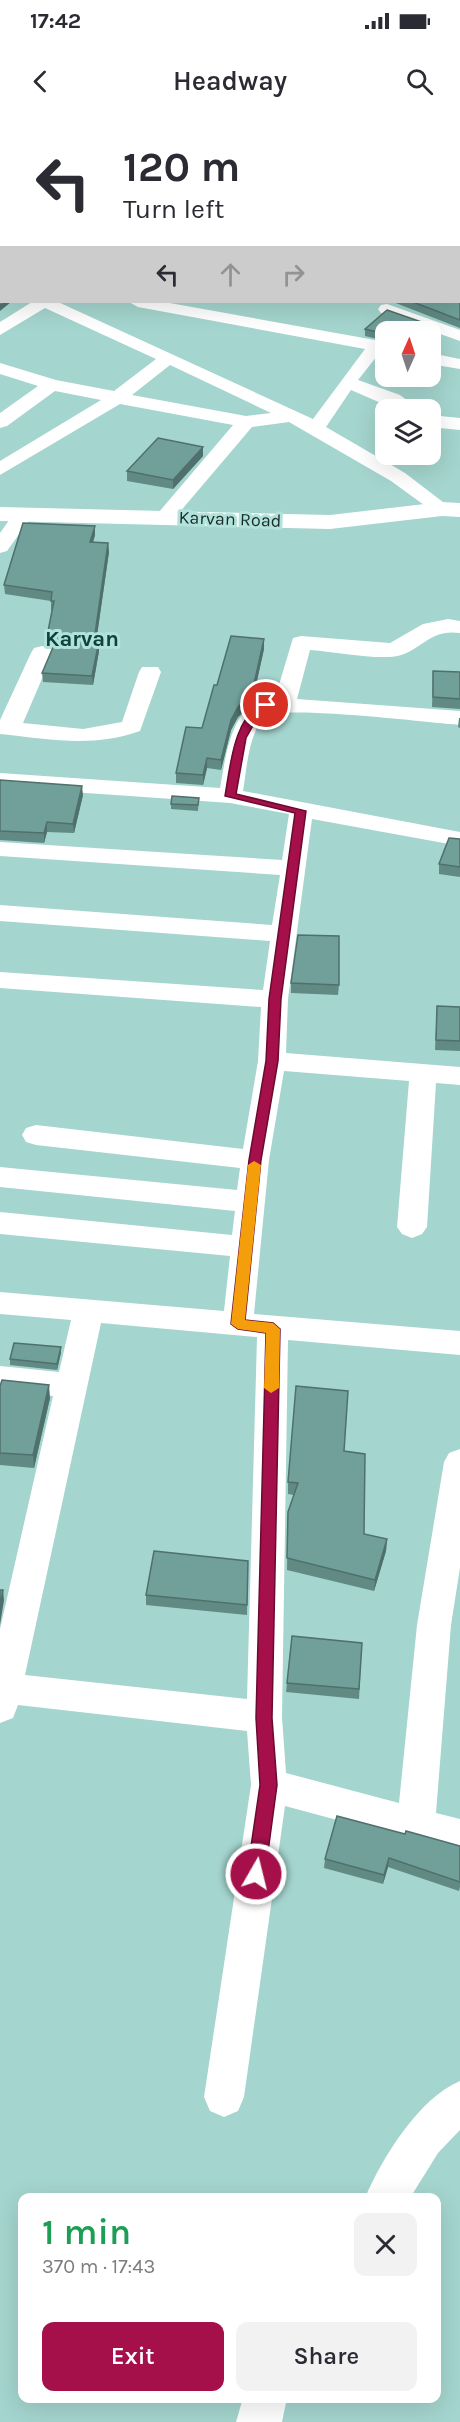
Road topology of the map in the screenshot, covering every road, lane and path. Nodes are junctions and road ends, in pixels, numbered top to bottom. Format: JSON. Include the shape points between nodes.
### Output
{"nodes":[{"id":1,"x":42,"y":303,"type":"edge"},
{"id":2,"x":46,"y":303,"type":"edge"},
{"id":3,"x":156,"y":303,"type":"edge"},
{"id":4,"x":173,"y":304,"type":"edge"},
{"id":5,"x":375,"y":328,"type":"edge"},
{"id":6,"x":0,"y":330,"type":"edge"},
{"id":7,"x":375,"y":330,"type":"edge"},
{"id":8,"x":441,"y":334,"type":"edge"},
{"id":9,"x":460,"y":336,"type":"edge"},
{"id":10,"x":135,"y":345,"type":"junction"},
{"id":11,"x":167,"y":359,"type":"junction"},
{"id":12,"x":441,"y":359,"type":"edge"},
{"id":13,"x":457,"y":361,"type":"edge"},
{"id":14,"x":0,"y":368,"type":"edge"},
{"id":15,"x":347,"y":382,"type":"junction"},
{"id":16,"x":52,"y":385,"type":"junction"},
{"id":17,"x":115,"y":399,"type":"junction"},
{"id":18,"x":393,"y":399,"type":"edge"},
{"id":19,"x":291,"y":416,"type":"junction"},
{"id":20,"x":0,"y":422,"type":"edge"},
{"id":21,"x":246,"y":422,"type":"junction"},
{"id":22,"x":441,"y":422,"type":"edge"},
{"id":23,"x":460,"y":424,"type":"edge"},
{"id":24,"x":316,"y":428,"type":"junction"},
{"id":25,"x":0,"y":470,"type":"edge"},
{"id":26,"x":451,"y":509,"type":"edge"},
{"id":27,"x":11,"y":515,"type":"edge"},
{"id":28,"x":166,"y":516,"type":"junction"},
{"id":29,"x":0,"y":547,"type":"edge"},
{"id":30,"x":460,"y":627,"type":"edge"},
{"id":31,"x":42,"y":653,"type":"dead end"},
{"id":32,"x":150,"y":672,"type":"dead end"},
{"id":33,"x":284,"y":705,"type":"junction"},
{"id":34,"x":460,"y":718,"type":"edge"},
{"id":35,"x":4,"y":727,"type":"edge"},
{"id":36,"x":1,"y":782,"type":"edge"},
{"id":37,"x":230,"y":796,"type":"junction"},
{"id":38,"x":301,"y":811,"type":"junction"},
{"id":39,"x":460,"y":839,"type":"edge"},
{"id":40,"x":0,"y":849,"type":"edge"},
{"id":41,"x":293,"y":868,"type":"junction"},
{"id":42,"x":0,"y":913,"type":"edge"},
{"id":43,"x":284,"y":934,"type":"junction"},
{"id":44,"x":0,"y":980,"type":"edge"},
{"id":45,"x":275,"y":999,"type":"junction"},
{"id":46,"x":272,"y":1061,"type":"junction"},
{"id":47,"x":423,"y":1071,"type":"junction"},
{"id":48,"x":460,"y":1076,"type":"edge"},
{"id":49,"x":36,"y":1135,"type":"dead end"},
{"id":50,"x":255,"y":1160,"type":"junction"},
{"id":51,"x":0,"y":1177,"type":"edge"},
{"id":52,"x":250,"y":1202,"type":"junction"},
{"id":53,"x":0,"y":1222,"type":"edge"},
{"id":54,"x":412,"y":1227,"type":"dead end"},
{"id":55,"x":246,"y":1247,"type":"junction"},
{"id":56,"x":0,"y":1303,"type":"edge"},
{"id":57,"x":88,"y":1312,"type":"junction"},
{"id":58,"x":238,"y":1324,"type":"junction"},
{"id":59,"x":273,"y":1329,"type":"junction"},
{"id":60,"x":460,"y":1344,"type":"edge"},
{"id":61,"x":0,"y":1378,"type":"edge"},
{"id":62,"x":73,"y":1386,"type":"junction"},
{"id":63,"x":460,"y":1462,"type":"edge"},
{"id":64,"x":1,"y":1694,"type":"edge"},
{"id":65,"x":264,"y":1718,"type":"junction"},
{"id":66,"x":269,"y":1785,"type":"junction"},
{"id":67,"x":416,"y":1824,"type":"junction"},
{"id":68,"x":460,"y":1836,"type":"edge"},
{"id":69,"x":224,"y":2097,"type":"dead end"},
{"id":70,"x":460,"y":2101,"type":"edge"},
{"id":71,"x":389,"y":2193,"type":"edge"},
{"id":72,"x":264,"y":2403,"type":"edge"},
{"id":73,"x":259,"y":2422,"type":"edge"}],
"edges":[{"from":1,"to":6,"type":"street"},
{"from":2,"to":10,"type":"street"},
{"from":3,"to":4,"type":"street"},
{"from":4,"to":5,"type":"street"},
{"from":4,"to":10,"type":"street"},
{"from":7,"to":15,"type":"street"},
{"from":8,"to":9,"type":"street"},
{"from":10,"to":11,"type":"street"},
{"from":11,"to":17,"type":"street"},
{"from":11,"to":19,"type":"street"},
{"from":12,"to":13,"type":"street"},
{"from":14,"to":16,"type":"street"},
{"from":15,"to":18,"type":"street"},
{"from":15,"to":24,"type":"street"},
{"from":16,"to":17,"type":"street"},
{"from":16,"to":20,"type":"street"},
{"from":17,"to":21,"type":"street"},
{"from":17,"to":25,"type":"street"},
{"from":19,"to":21,"type":"street"},
{"from":19,"to":24,"type":"street"},
{"from":21,"to":28,"type":"street"},
{"from":22,"to":23,"type":"street"},
{"from":24,"to":26,"type":"street","via":[[403,471]]},
{"from":26,"to":28,"type":"street","name":"Karvan Road","via":[[330,522]]},
{"from":27,"to":28,"type":"street","name":"Karvan Road"},
{"from":27,"to":29,"type":"street"},
{"from":30,"to":33,"type":"street","via":[[435,625],[402,648],[391,650],[301,643]]},
{"from":31,"to":35,"type":"street"},
{"from":32,"to":35,"type":"street","via":[[132,726],[114,734],[78,736]]},
{"from":33,"to":34,"type":"street"},
{"from":33,"to":37,"type":"street","via":[[266,705],[255,713],[241,738]]},
{"from":36,"to":37,"type":"street"},
{"from":37,"to":38,"type":"street"},
{"from":38,"to":39,"type":"street"},
{"from":38,"to":41,"type":"street"},
{"from":40,"to":41,"type":"street"},
{"from":41,"to":43,"type":"street"},
{"from":42,"to":43,"type":"street"},
{"from":43,"to":45,"type":"street"},
{"from":44,"to":45,"type":"street"},
{"from":45,"to":46,"type":"street"},
{"from":46,"to":47,"type":"street"},
{"from":46,"to":50,"type":"street"},
{"from":47,"to":48,"type":"street"},
{"from":47,"to":54,"type":"street"},
{"from":49,"to":50,"type":"street"},
{"from":50,"to":52,"type":"street"},
{"from":51,"to":52,"type":"street"},
{"from":52,"to":55,"type":"street"},
{"from":53,"to":55,"type":"street"},
{"from":55,"to":58,"type":"street"},
{"from":56,"to":57,"type":"street"},
{"from":57,"to":58,"type":"street"},
{"from":57,"to":62,"type":"street"},
{"from":58,"to":59,"type":"street"},
{"from":59,"to":60,"type":"street"},
{"from":59,"to":65,"type":"street"},
{"from":61,"to":62,"type":"street"},
{"from":62,"to":64,"type":"street"},
{"from":63,"to":67,"type":"street","via":[[434,1624]]},
{"from":64,"to":65,"type":"street"},
{"from":65,"to":66,"type":"street"},
{"from":66,"to":67,"type":"street"},
{"from":66,"to":69,"type":"street"},
{"from":67,"to":68,"type":"street"},
{"from":70,"to":71,"type":"street","via":[[423,2138]]},
{"from":72,"to":73,"type":"street"}]}
